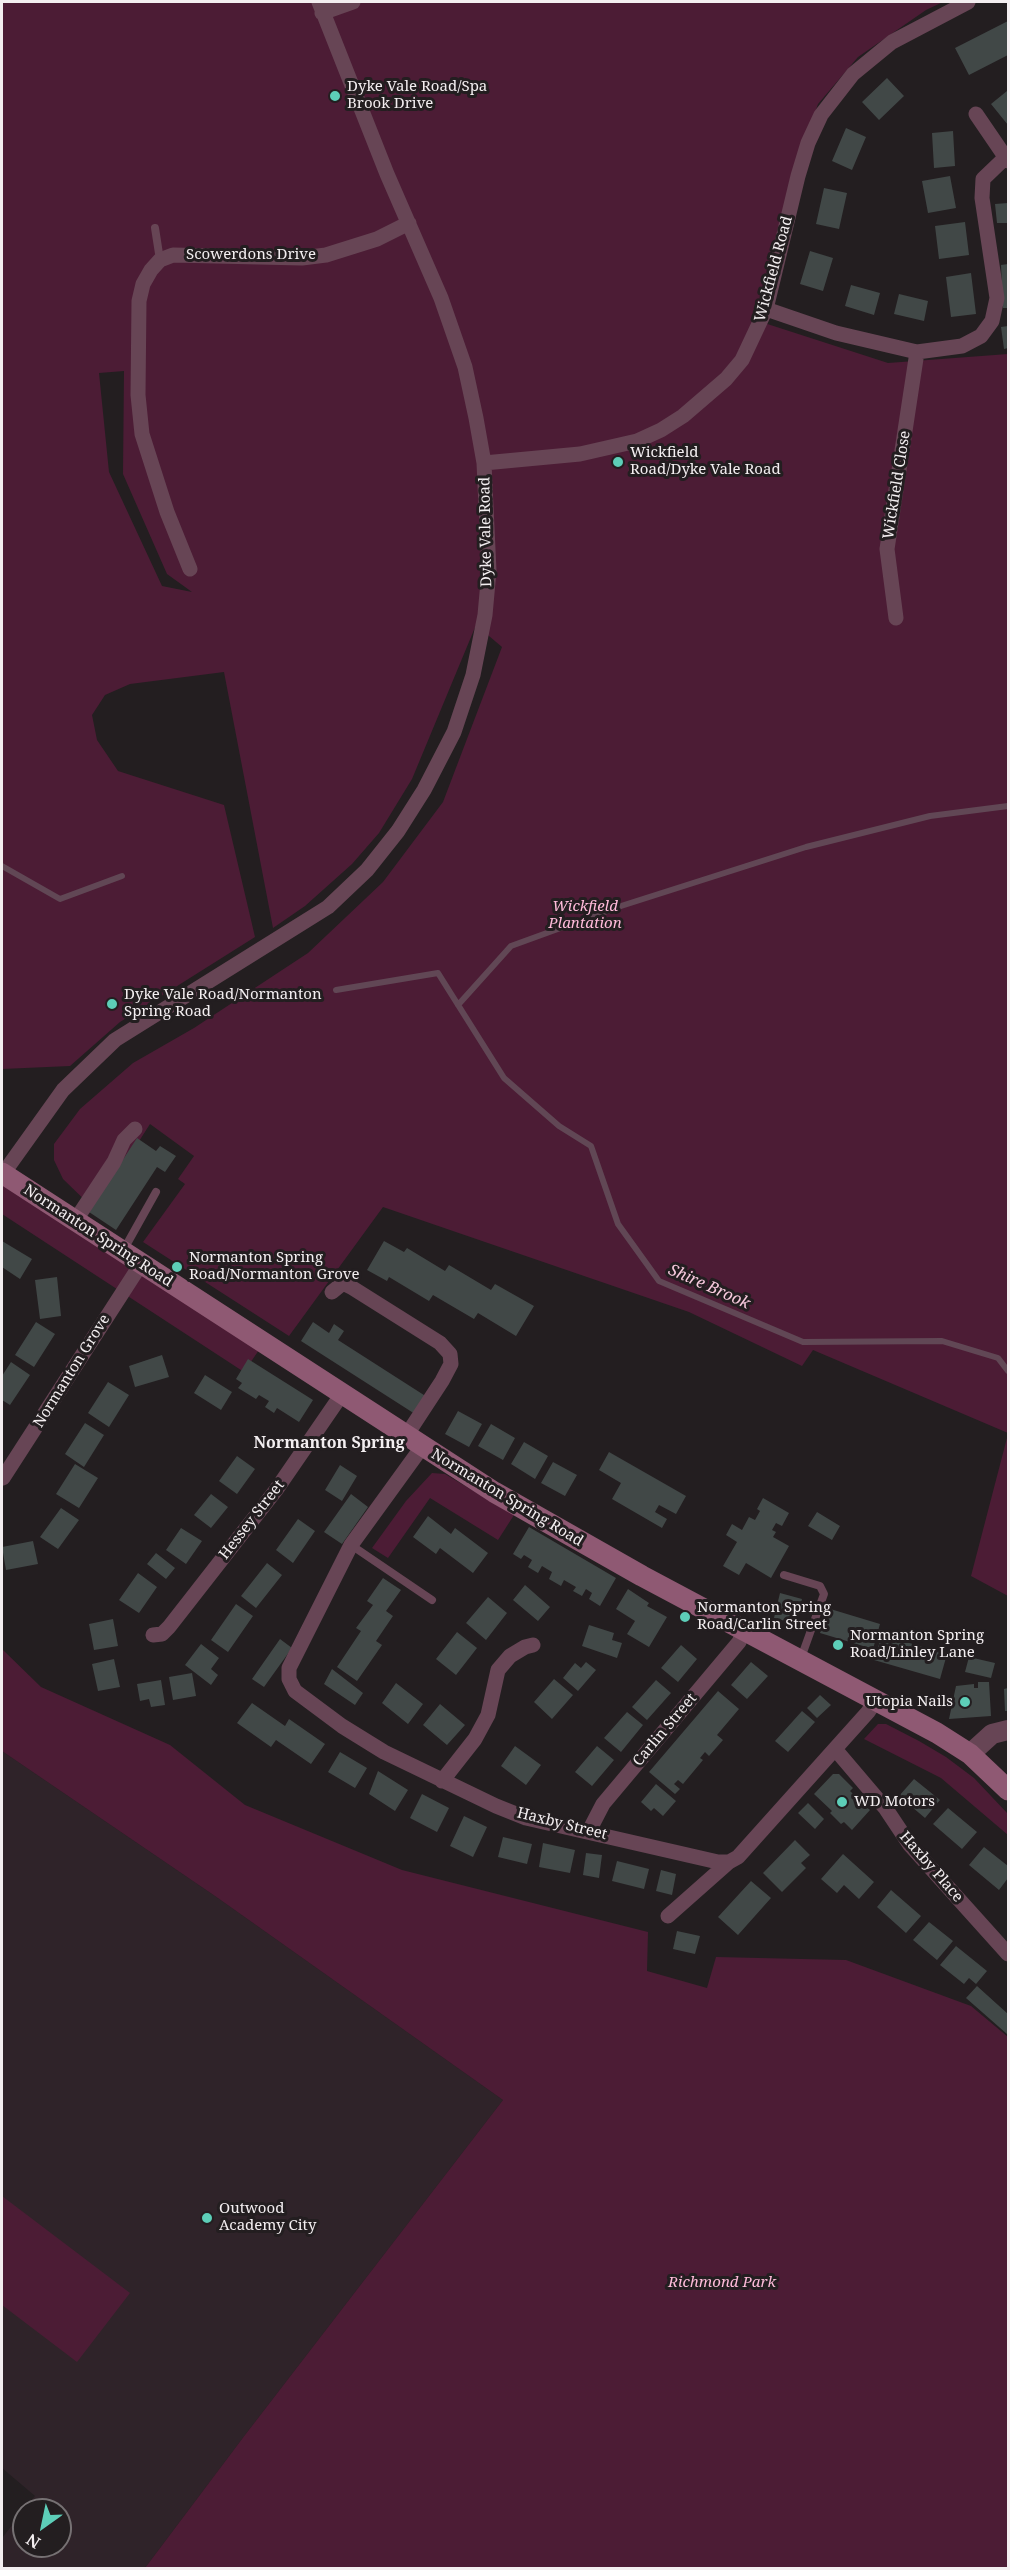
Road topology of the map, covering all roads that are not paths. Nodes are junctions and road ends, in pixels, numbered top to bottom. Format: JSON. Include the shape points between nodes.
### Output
{"nodes":[{"id":1,"x":353,"y":2,"type":"edge"},
{"id":2,"x":968,"y":2,"type":"edge"},
{"id":3,"x":321,"y":7,"type":"edge"},
{"id":4,"x":975,"y":114,"type":"dead end"},
{"id":5,"x":1007,"y":160,"type":"edge"},
{"id":6,"x":409,"y":223,"type":"junction"},
{"id":7,"x":154,"y":228,"type":"dead end"},
{"id":8,"x":160,"y":260,"type":"junction"},
{"id":9,"x":766,"y":309,"type":"junction"},
{"id":10,"x":917,"y":352,"type":"junction"},
{"id":11,"x":484,"y":463,"type":"junction"},
{"id":12,"x":190,"y":569,"type":"dead end"},
{"id":13,"x":896,"y":618,"type":"dead end"},
{"id":14,"x":135,"y":1129,"type":"dead end"},
{"id":15,"x":2,"y":1174,"type":"edge"},
{"id":16,"x":156,"y":1192,"type":"dead end"},
{"id":17,"x":75,"y":1221,"type":"junction"},
{"id":18,"x":122,"y":1251,"type":"junction"},
{"id":19,"x":141,"y":1264,"type":"junction"},
{"id":20,"x":332,"y":1292,"type":"dead end"},
{"id":21,"x":342,"y":1394,"type":"junction"},
{"id":22,"x":414,"y":1441,"type":"junction"},
{"id":23,"x":3,"y":1478,"type":"dead end"},
{"id":24,"x":351,"y":1545,"type":"junction"},
{"id":25,"x":784,"y":1575,"type":"dead end"},
{"id":26,"x":432,"y":1600,"type":"dead end"},
{"id":27,"x":744,"y":1631,"type":"junction"},
{"id":28,"x":153,"y":1635,"type":"dead end"},
{"id":29,"x":533,"y":1645,"type":"dead end"},
{"id":30,"x":801,"y":1661,"type":"junction"},
{"id":31,"x":876,"y":1700,"type":"junction"},
{"id":32,"x":1008,"y":1731,"type":"edge"},
{"id":33,"x":835,"y":1749,"type":"junction"},
{"id":34,"x":970,"y":1754,"type":"junction"},
{"id":35,"x":442,"y":1781,"type":"junction"},
{"id":36,"x":1008,"y":1790,"type":"edge"},
{"id":37,"x":589,"y":1831,"type":"junction"},
{"id":38,"x":729,"y":1862,"type":"junction"},
{"id":39,"x":668,"y":1916,"type":"dead end"},
{"id":40,"x":1008,"y":1954,"type":"edge"}],
"edges":[{"from":1,"to":3,"type":"street"},
{"from":2,"to":9,"type":"street","name":"Wickfield Road","via":[[879,53],[853,74],[821,115],[798,176]]},
{"from":3,"to":6,"type":"street","name":"Dyke Vale Road"},
{"from":4,"to":5,"type":"street"},
{"from":5,"to":10,"type":"street","via":[[983,179],[982,198],[997,298],[992,321],[981,336],[962,346]]},
{"from":6,"to":8,"type":"street","name":"Scowerdons Drive","via":[[377,239],[326,255],[302,258],[196,254]]},
{"from":6,"to":11,"type":"street","name":"Dyke Vale Road","via":[[455,336]]},
{"from":7,"to":8,"type":"lane"},
{"from":8,"to":12,"type":"street","via":[[143,284],[139,301],[138,395],[142,434],[152,469]]},
{"from":9,"to":10,"type":"street","via":[[836,333]]},
{"from":9,"to":11,"type":"street","name":"Wickfield Road","via":[[746,352],[726,379],[661,430],[637,441],[580,454]]},
{"from":10,"to":13,"type":"street","name":"Wickfield Close","via":[[887,549]]},
{"from":11,"to":15,"type":"street","name":"Dyke Vale Road","via":[[489,571],[473,675],[454,732],[399,831],[367,870],[328,907],[115,1040],[63,1090]]},
{"from":14,"to":17,"type":"street","via":[[124,1140]]},
{"from":15,"to":17,"type":"main road","name":"Normanton Spring Road"},
{"from":16,"to":18,"type":"lane"},
{"from":17,"to":18,"type":"main road","name":"Normanton Spring Road"},
{"from":18,"to":19,"type":"main road","name":"Normanton Spring Road"},
{"from":19,"to":21,"type":"main road","name":"Normanton Spring Road"},
{"from":19,"to":23,"type":"street","name":"Normanton Grove"},
{"from":20,"to":22,"type":"street","name":"Haxby Street","via":[[343,1283],[351,1287],[440,1343],[450,1354],[451,1364]]},
{"from":21,"to":22,"type":"main road","name":"Normanton Spring Road"},
{"from":21,"to":28,"type":"street","name":"Hessey Street","via":[[276,1490],[169,1627],[162,1634]]},
{"from":22,"to":24,"type":"street","name":"Haxby Street"},
{"from":22,"to":27,"type":"main road","name":"Normanton Spring Road","via":[[570,1536]]},
{"from":24,"to":26,"type":"lane"},
{"from":24,"to":35,"type":"street","name":"Haxby Street","via":[[289,1668],[289,1679],[295,1691],[342,1726]]},
{"from":25,"to":30,"type":"lane","via":[[820,1586],[824,1594]]},
{"from":27,"to":30,"type":"main road","name":"Normanton Spring Road"},
{"from":27,"to":37,"type":"street","name":"Carlin Street","via":[[739,1642],[603,1804]]},
{"from":29,"to":35,"type":"street","via":[[510,1656],[498,1670],[488,1715]]},
{"from":30,"to":31,"type":"main road","name":"Normanton Spring Road"},
{"from":31,"to":33,"type":"street"},
{"from":31,"to":34,"type":"main road","name":"Normanton Spring Road"},
{"from":32,"to":34,"type":"street","via":[[992,1734]]},
{"from":33,"to":38,"type":"street","via":[[738,1857]]},
{"from":33,"to":40,"type":"street","name":"Haxby Place","via":[[886,1809],[910,1845]]},
{"from":34,"to":36,"type":"main road","name":"Normanton Spring Road"},
{"from":35,"to":37,"type":"street","name":"Haxby Street","via":[[526,1818]]},
{"from":37,"to":38,"type":"street","name":"Haxby Street"},
{"from":38,"to":39,"type":"street"}]}
